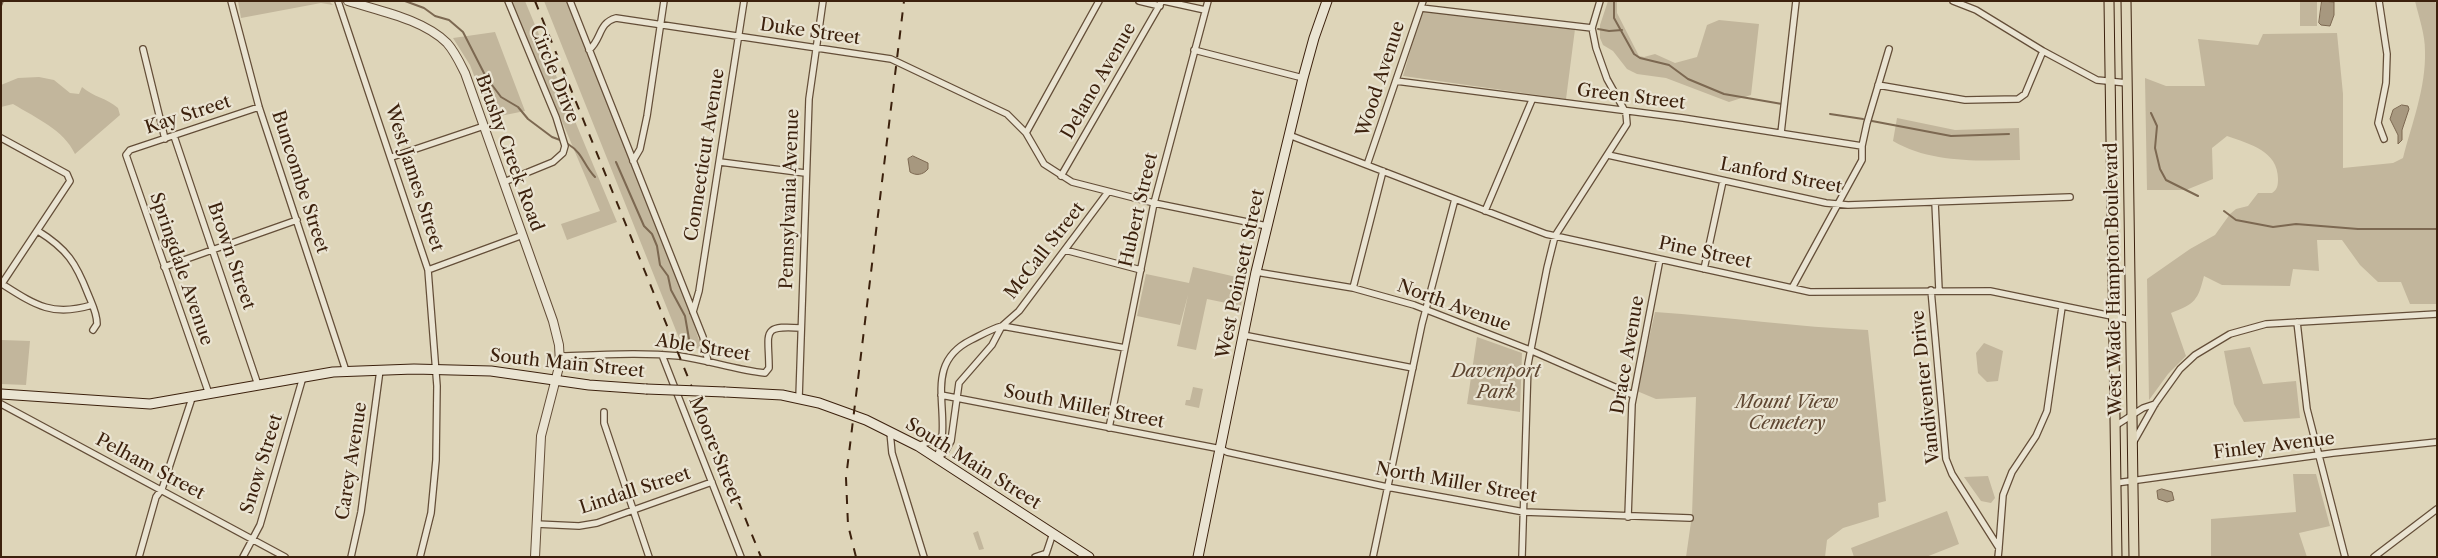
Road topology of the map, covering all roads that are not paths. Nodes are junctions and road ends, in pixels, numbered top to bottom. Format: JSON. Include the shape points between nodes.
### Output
{"nodes":[{"id":1,"x":231,"y":1,"type":"edge"},
{"id":2,"x":338,"y":1,"type":"edge"},
{"id":3,"x":348,"y":1,"type":"edge"},
{"id":4,"x":508,"y":1,"type":"edge"},
{"id":5,"x":570,"y":1,"type":"edge"},
{"id":6,"x":664,"y":1,"type":"edge"},
{"id":7,"x":744,"y":1,"type":"edge"},
{"id":8,"x":823,"y":1,"type":"edge"},
{"id":9,"x":1099,"y":1,"type":"edge"},
{"id":10,"x":1138,"y":1,"type":"edge"},
{"id":11,"x":1208,"y":1,"type":"edge"},
{"id":12,"x":1327,"y":1,"type":"edge"},
{"id":13,"x":1423,"y":1,"type":"edge"},
{"id":14,"x":1600,"y":1,"type":"edge"},
{"id":15,"x":1796,"y":1,"type":"edge"},
{"id":16,"x":1953,"y":1,"type":"edge"},
{"id":17,"x":2109,"y":1,"type":"edge"},
{"id":18,"x":2126,"y":1,"type":"edge"},
{"id":19,"x":2379,"y":1,"type":"edge"},
{"id":20,"x":1162,"y":3,"type":"edge"},
{"id":21,"x":1421,"y":8,"type":"junction"},
{"id":22,"x":1205,"y":10,"type":"junction"},
{"id":23,"x":661,"y":23,"type":"junction"},
{"id":24,"x":1592,"y":28,"type":"junction"},
{"id":25,"x":738,"y":36,"type":"junction"},
{"id":26,"x":817,"y":48,"type":"junction"},
{"id":27,"x":143,"y":49,"type":"dead end"},
{"id":28,"x":1889,"y":49,"type":"dead end"},
{"id":29,"x":589,"y":50,"type":"junction"},
{"id":30,"x":1194,"y":50,"type":"junction"},
{"id":31,"x":2043,"y":51,"type":"junction"},
{"id":32,"x":1303,"y":78,"type":"junction"},
{"id":33,"x":1396,"y":81,"type":"junction"},
{"id":34,"x":2110,"y":81,"type":"junction"},
{"id":35,"x":2127,"y":83,"type":"junction"},
{"id":36,"x":1878,"y":85,"type":"junction"},
{"id":37,"x":1532,"y":100,"type":"junction"},
{"id":38,"x":259,"y":107,"type":"junction"},
{"id":39,"x":1626,"y":113,"type":"junction"},
{"id":40,"x":484,"y":126,"type":"junction"},
{"id":41,"x":1781,"y":133,"type":"junction"},
{"id":42,"x":1026,"y":134,"type":"junction"},
{"id":43,"x":1289,"y":135,"type":"junction"},
{"id":44,"x":174,"y":136,"type":"junction"},
{"id":45,"x":1,"y":138,"type":"edge"},
{"id":46,"x":165,"y":139,"type":"junction"},
{"id":47,"x":2384,"y":139,"type":"dead end"},
{"id":48,"x":1862,"y":146,"type":"junction"},
{"id":49,"x":127,"y":153,"type":"joint"},
{"id":50,"x":1608,"y":155,"type":"junction"},
{"id":51,"x":392,"y":157,"type":"junction"},
{"id":52,"x":634,"y":161,"type":"junction"},
{"id":53,"x":720,"y":162,"type":"junction"},
{"id":54,"x":1367,"y":165,"type":"junction"},
{"id":55,"x":1383,"y":171,"type":"junction"},
{"id":56,"x":805,"y":173,"type":"junction"},
{"id":57,"x":1061,"y":176,"type":"junction"},
{"id":58,"x":1723,"y":180,"type":"junction"},
{"id":59,"x":504,"y":182,"type":"junction"},
{"id":60,"x":1108,"y":192,"type":"junction"},
{"id":61,"x":2070,"y":196,"type":"dead end"},
{"id":62,"x":1455,"y":199,"type":"junction"},
{"id":63,"x":1935,"y":202,"type":"junction"},
{"id":64,"x":1154,"y":203,"type":"junction"},
{"id":65,"x":1838,"y":204,"type":"junction"},
{"id":66,"x":1485,"y":211,"type":"junction"},
{"id":67,"x":296,"y":220,"type":"junction"},
{"id":68,"x":1267,"y":226,"type":"junction"},
{"id":69,"x":38,"y":231,"type":"junction"},
{"id":70,"x":523,"y":236,"type":"junction"},
{"id":71,"x":1555,"y":236,"type":"junction"},
{"id":72,"x":212,"y":249,"type":"junction"},
{"id":73,"x":1065,"y":250,"type":"junction"},
{"id":74,"x":1660,"y":259,"type":"junction"},
{"id":75,"x":164,"y":267,"type":"junction"},
{"id":76,"x":1704,"y":269,"type":"junction"},
{"id":77,"x":428,"y":270,"type":"junction"},
{"id":78,"x":1141,"y":270,"type":"junction"},
{"id":79,"x":1256,"y":272,"type":"junction"},
{"id":80,"x":2,"y":285,"type":"edge"},
{"id":81,"x":1353,"y":288,"type":"junction"},
{"id":82,"x":1792,"y":288,"type":"junction"},
{"id":83,"x":1931,"y":290,"type":"junction"},
{"id":84,"x":1939,"y":290,"type":"junction"},
{"id":85,"x":92,"y":305,"type":"junction"},
{"id":86,"x":2062,"y":307,"type":"junction"},
{"id":87,"x":1426,"y":310,"type":"junction"},
{"id":88,"x":693,"y":312,"type":"junction"},
{"id":89,"x":2437,"y":314,"type":"edge"},
{"id":90,"x":2114,"y":316,"type":"junction"},
{"id":91,"x":2131,"y":320,"type":"junction"},
{"id":92,"x":2297,"y":322,"type":"junction"},
{"id":93,"x":1002,"y":326,"type":"junction"},
{"id":94,"x":801,"y":328,"type":"junction"},
{"id":95,"x":93,"y":330,"type":"dead end"},
{"id":96,"x":1243,"y":334,"type":"junction"},
{"id":97,"x":1125,"y":348,"type":"junction"},
{"id":98,"x":1530,"y":350,"type":"junction"},
{"id":99,"x":662,"y":355,"type":"junction"},
{"id":100,"x":560,"y":356,"type":"junction"},
{"id":101,"x":708,"y":362,"type":"junction"},
{"id":102,"x":1414,"y":368,"type":"junction"},
{"id":103,"x":436,"y":369,"type":"junction"},
{"id":104,"x":380,"y":370,"type":"junction"},
{"id":105,"x":346,"y":371,"type":"junction"},
{"id":106,"x":303,"y":376,"type":"junction"},
{"id":107,"x":556,"y":380,"type":"junction"},
{"id":108,"x":258,"y":385,"type":"junction"},
{"id":109,"x":1,"y":394,"type":"edge"},
{"id":110,"x":209,"y":394,"type":"junction"},
{"id":111,"x":942,"y":394,"type":"junction"},
{"id":112,"x":1633,"y":395,"type":"junction"},
{"id":113,"x":957,"y":396,"type":"junction"},
{"id":114,"x":192,"y":398,"type":"junction"},
{"id":115,"x":799,"y":398,"type":"junction"},
{"id":116,"x":1,"y":404,"type":"edge"},
{"id":117,"x":2155,"y":404,"type":"junction"},
{"id":118,"x":604,"y":412,"type":"dead end"},
{"id":119,"x":2132,"y":414,"type":"junction"},
{"id":120,"x":2115,"y":426,"type":"junction"},
{"id":121,"x":1109,"y":428,"type":"junction"},
{"id":122,"x":890,"y":432,"type":"junction"},
{"id":123,"x":943,"y":432,"type":"junction"},
{"id":124,"x":2437,"y":442,"type":"edge"},
{"id":125,"x":2133,"y":444,"type":"junction"},
{"id":126,"x":918,"y":446,"type":"junction"},
{"id":127,"x":1221,"y":449,"type":"junction"},
{"id":128,"x":2319,"y":456,"type":"junction"},
{"id":129,"x":937,"y":458,"type":"junction"},
{"id":130,"x":2133,"y":480,"type":"junction"},
{"id":131,"x":712,"y":482,"type":"junction"},
{"id":132,"x":2116,"y":483,"type":"junction"},
{"id":133,"x":1387,"y":487,"type":"junction"},
{"id":134,"x":162,"y":489,"type":"junction"},
{"id":135,"x":2437,"y":509,"type":"edge"},
{"id":136,"x":632,"y":510,"type":"junction"},
{"id":137,"x":1524,"y":512,"type":"junction"},
{"id":138,"x":1628,"y":517,"type":"junction"},
{"id":139,"x":1690,"y":518,"type":"dead end"},
{"id":140,"x":536,"y":524,"type":"junction"},
{"id":141,"x":1053,"y":533,"type":"junction"},
{"id":142,"x":253,"y":538,"type":"junction"},
{"id":143,"x":1998,"y":548,"type":"junction"},
{"id":144,"x":1045,"y":555,"type":"edge"},
{"id":145,"x":1200,"y":556,"type":"edge"},
{"id":146,"x":139,"y":557,"type":"edge"},
{"id":147,"x":243,"y":557,"type":"edge"},
{"id":148,"x":285,"y":557,"type":"edge"},
{"id":149,"x":350,"y":557,"type":"edge"},
{"id":150,"x":420,"y":557,"type":"edge"},
{"id":151,"x":535,"y":557,"type":"edge"},
{"id":152,"x":649,"y":557,"type":"edge"},
{"id":153,"x":741,"y":557,"type":"edge"},
{"id":154,"x":924,"y":557,"type":"edge"},
{"id":155,"x":1035,"y":557,"type":"edge"},
{"id":156,"x":1089,"y":557,"type":"edge"},
{"id":157,"x":1373,"y":557,"type":"edge"},
{"id":158,"x":1522,"y":557,"type":"edge"},
{"id":159,"x":1998,"y":557,"type":"edge"},
{"id":160,"x":2117,"y":557,"type":"edge"},
{"id":161,"x":2134,"y":557,"type":"edge"},
{"id":162,"x":2345,"y":557,"type":"edge"},
{"id":163,"x":2374,"y":557,"type":"edge"}],
"edges":[{"from":1,"to":38,"type":"street","name":"Buncombe Street"},
{"from":2,"to":51,"type":"street","name":"West James Street"},
{"from":3,"to":40,"type":"street","name":"Brushy Creek Road","via":[[414,23],[443,40],[453,50],[465,73]]},
{"from":4,"to":59,"type":"street","name":"Circle Drive","via":[[565,146],[557,160]]},
{"from":5,"to":29,"type":"street"},
{"from":6,"to":23,"type":"street"},
{"from":7,"to":25,"type":"street","name":"Connecticut Avenue"},
{"from":8,"to":26,"type":"street","name":"Pennsylvania Avenue"},
{"from":9,"to":42,"type":"street"},
{"from":10,"to":20,"type":"street"},
{"from":11,"to":22,"type":"street","name":"Hubert Street"},
{"from":12,"to":32,"type":"main road","name":"West Poinsett Street"},
{"from":13,"to":21,"type":"street","name":"Wood Avenue"},
{"from":14,"to":24,"type":"street"},
{"from":15,"to":41,"type":"street"},
{"from":16,"to":31,"type":"street","via":[[1976,10]]},
{"from":17,"to":34,"type":"main road","name":"West Wade Hampton Boulevard"},
{"from":18,"to":35,"type":"main road","name":"West Wade Hampton Boulevard"},
{"from":19,"to":47,"type":"street","via":[[2387,54],[2386,83],[2378,123]]},
{"from":20,"to":22,"type":"street"},
{"from":20,"to":57,"type":"street","name":"Delano Avenue"},
{"from":21,"to":24,"type":"street"},
{"from":21,"to":33,"type":"street","name":"Wood Avenue"},
{"from":22,"to":30,"type":"street","name":"Hubert Street"},
{"from":23,"to":25,"type":"street","name":"Duke Street"},
{"from":23,"to":29,"type":"street","name":"Duke Street","via":[[628,18],[607,20]]},
{"from":23,"to":52,"type":"street","via":[[647,116]]},
{"from":24,"to":39,"type":"street","via":[[1599,60]]},
{"from":25,"to":26,"type":"street","name":"Duke Street"},
{"from":25,"to":53,"type":"street","name":"Connecticut Avenue"},
{"from":26,"to":42,"type":"street","name":"Duke Street","via":[[904,64],[1000,110],[1017,122]]},
{"from":26,"to":56,"type":"street","name":"Pennsylvania Avenue","via":[[809,99]]},
{"from":27,"to":46,"type":"street"},
{"from":28,"to":36,"type":"street"},
{"from":29,"to":52,"type":"street"},
{"from":30,"to":32,"type":"street"},
{"from":30,"to":64,"type":"street","name":"Hubert Street"},
{"from":31,"to":34,"type":"street","via":[[2097,80]]},
{"from":31,"to":36,"type":"street","via":[[2025,94],[2018,99],[1955,99]]},
{"from":32,"to":43,"type":"main road","name":"West Poinsett Street"},
{"from":33,"to":37,"type":"street","name":"Green Street"},
{"from":33,"to":54,"type":"street","name":"Wood Avenue"},
{"from":34,"to":35,"type":"street"},
{"from":34,"to":90,"type":"main road","name":"West Wade Hampton Boulevard"},
{"from":35,"to":91,"type":"main road","name":"West Wade Hampton Boulevard"},
{"from":36,"to":48,"type":"street"},
{"from":37,"to":39,"type":"street","name":"Green Street"},
{"from":37,"to":66,"type":"street"},
{"from":38,"to":44,"type":"street","name":"Kay Street"},
{"from":38,"to":67,"type":"street","name":"Buncombe Street"},
{"from":39,"to":41,"type":"street","name":"Green Street"},
{"from":39,"to":50,"type":"street","via":[[1627,124]]},
{"from":40,"to":51,"type":"street"},
{"from":40,"to":59,"type":"street","name":"Brushy Creek Road"},
{"from":41,"to":48,"type":"street","name":"Green Street"},
{"from":42,"to":57,"type":"street","name":"Duke Street","via":[[1044,164]]},
{"from":43,"to":54,"type":"street","name":"Pine Street"},
{"from":43,"to":68,"type":"main road","name":"West Poinsett Street"},
{"from":44,"to":46,"type":"street","name":"Kay Street"},
{"from":44,"to":72,"type":"street","name":"Brown Street"},
{"from":45,"to":69,"type":"street","via":[[70,178],[70,184]]},
{"from":46,"to":49,"type":"street","name":"Kay Street"},
{"from":48,"to":65,"type":"street","via":[[1862,160]]},
{"from":49,"to":75,"type":"street","name":"Springdale Avenue"},
{"from":50,"to":58,"type":"street","name":"Lanford Street"},
{"from":50,"to":71,"type":"street"},
{"from":51,"to":77,"type":"street","name":"West James Street"},
{"from":52,"to":88,"type":"street"},
{"from":53,"to":56,"type":"street"},
{"from":53,"to":88,"type":"street","name":"Connecticut Avenue"},
{"from":54,"to":55,"type":"street","name":"Pine Street"},
{"from":55,"to":62,"type":"street","name":"Pine Street"},
{"from":55,"to":81,"type":"street"},
{"from":56,"to":94,"type":"street","name":"Pennsylvania Avenue"},
{"from":57,"to":60,"type":"street","name":"Duke Street"},
{"from":58,"to":65,"type":"street","name":"Lanford Street"},
{"from":58,"to":76,"type":"street"},
{"from":59,"to":70,"type":"street","name":"Brushy Creek Road"},
{"from":60,"to":64,"type":"street","name":"Duke Street"},
{"from":60,"to":73,"type":"street","name":"McCall Street"},
{"from":61,"to":63,"type":"street","name":"Lanford Street"},
{"from":62,"to":66,"type":"street","name":"Pine Street"},
{"from":62,"to":87,"type":"street"},
{"from":63,"to":65,"type":"street","name":"Lanford Street"},
{"from":63,"to":84,"type":"street"},
{"from":64,"to":68,"type":"street","name":"Duke Street"},
{"from":64,"to":78,"type":"street","name":"Hubert Street"},
{"from":65,"to":82,"type":"street"},
{"from":66,"to":71,"type":"street","name":"Pine Street"},
{"from":67,"to":72,"type":"street"},
{"from":67,"to":105,"type":"street","name":"Buncombe Street"},
{"from":68,"to":79,"type":"main road","name":"West Poinsett Street"},
{"from":69,"to":80,"type":"street"},
{"from":69,"to":85,"type":"street","via":[[73,260]]},
{"from":70,"to":77,"type":"street"},
{"from":70,"to":100,"type":"street","name":"Brushy Creek Road","via":[[553,321]]},
{"from":71,"to":74,"type":"street","name":"Pine Street"},
{"from":71,"to":98,"type":"street"},
{"from":72,"to":75,"type":"street"},
{"from":72,"to":108,"type":"street","name":"Brown Street"},
{"from":73,"to":78,"type":"street"},
{"from":73,"to":93,"type":"street","name":"McCall Street","via":[[1019,311]]},
{"from":74,"to":76,"type":"street","name":"Pine Street"},
{"from":74,"to":112,"type":"street","name":"Drace Avenue"},
{"from":75,"to":110,"type":"street","name":"Springdale Avenue"},
{"from":76,"to":82,"type":"street","name":"Pine Street"},
{"from":77,"to":103,"type":"street","name":"West James Street"},
{"from":78,"to":97,"type":"street","name":"Hubert Street"},
{"from":79,"to":81,"type":"street","name":"North Avenue"},
{"from":79,"to":96,"type":"main road","name":"West Poinsett Street"},
{"from":80,"to":85,"type":"street","via":[[45,309],[68,311]]},
{"from":81,"to":87,"type":"street","name":"North Avenue"},
{"from":82,"to":83,"type":"street","name":"Pine Street","via":[[1826,293]]},
{"from":83,"to":84,"type":"street","name":"Pine Street"},
{"from":83,"to":143,"type":"street","name":"Vandiventer Drive","via":[[1946,459]]},
{"from":84,"to":86,"type":"street","name":"Pine Street","via":[[2000,292]]},
{"from":85,"to":95,"type":"street","via":[[97,318]]},
{"from":86,"to":90,"type":"street","name":"Pine Street"},
{"from":86,"to":143,"type":"street","via":[[2047,411],[2036,436],[2012,472],[2003,495]]},
{"from":87,"to":98,"type":"street","name":"North Avenue"},
{"from":87,"to":102,"type":"street"},
{"from":88,"to":101,"type":"street"},
{"from":89,"to":92,"type":"street"},
{"from":90,"to":91,"type":"street","name":"Pine Street"},
{"from":90,"to":120,"type":"main road","name":"West Wade Hampton Boulevard"},
{"from":91,"to":119,"type":"main road","name":"West Wade Hampton Boulevard"},
{"from":92,"to":117,"type":"street","via":[[2251,327],[2210,344],[2180,369]]},
{"from":92,"to":128,"type":"street","via":[[2307,409]]},
{"from":93,"to":97,"type":"street"},
{"from":93,"to":111,"type":"street","name":"McCall Street","via":[[959,346],[950,354],[941,380]]},
{"from":93,"to":113,"type":"street","name":"McCall Street","via":[[986,353],[962,378]]},
{"from":94,"to":101,"type":"street","name":"Able Street","via":[[778,327],[771,330],[770,368],[765,373],[741,371]]},
{"from":94,"to":115,"type":"street","name":"Pennsylvania Avenue"},
{"from":96,"to":102,"type":"street"},
{"from":96,"to":127,"type":"main road","name":"West Poinsett Street"},
{"from":97,"to":121,"type":"street","name":"Hubert Street"},
{"from":98,"to":112,"type":"street","name":"North Avenue"},
{"from":98,"to":137,"type":"street"},
{"from":99,"to":100,"type":"street","name":"Able Street"},
{"from":99,"to":101,"type":"street","name":"Able Street"},
{"from":99,"to":131,"type":"street","name":"Moore Street"},
{"from":100,"to":107,"type":"street","name":"Brushy Creek Road"},
{"from":102,"to":133,"type":"street"},
{"from":103,"to":104,"type":"main road","name":"South Main Street"},
{"from":103,"to":107,"type":"main road","name":"South Main Street","via":[[492,371]]},
{"from":103,"to":150,"type":"street","name":"West James Street","via":[[436,474]]},
{"from":104,"to":105,"type":"main road","name":"South Main Street"},
{"from":104,"to":149,"type":"street","name":"Carey Avenue","via":[[361,512]]},
{"from":105,"to":106,"type":"main road","name":"South Main Street"},
{"from":106,"to":108,"type":"main road","name":"South Main Street"},
{"from":106,"to":142,"type":"street","name":"Snow Street","via":[[260,525]]},
{"from":107,"to":115,"type":"main road","name":"South Main Street","bridge":true,"via":[[618,388],[759,393]]},
{"from":107,"to":140,"type":"street","name":"Brushy Creek Road","via":[[541,436]]},
{"from":108,"to":110,"type":"main road","name":"South Main Street"},
{"from":109,"to":114,"type":"main road","name":"South Main Street","via":[[137,404]]},
{"from":110,"to":114,"type":"main road","name":"South Main Street"},
{"from":111,"to":113,"type":"street","name":"South Miller Street"},
{"from":111,"to":123,"type":"street","name":"McCall Street"},
{"from":112,"to":138,"type":"street","name":"Drace Avenue"},
{"from":113,"to":121,"type":"street","name":"South Miller Street"},
{"from":113,"to":129,"type":"street","name":"McCall Street","via":[[951,441]]},
{"from":114,"to":134,"type":"street"},
{"from":115,"to":122,"type":"main road","name":"South Main Street","via":[[853,414]]},
{"from":116,"to":134,"type":"street","name":"Pelham Street"},
{"from":117,"to":119,"type":"street"},
{"from":117,"to":125,"type":"street"},
{"from":118,"to":136,"type":"street","via":[[604,423]]},
{"from":119,"to":120,"type":"street"},
{"from":119,"to":125,"type":"main road","name":"West Wade Hampton Boulevard"},
{"from":120,"to":132,"type":"main road","name":"West Wade Hampton Boulevard"},
{"from":121,"to":127,"type":"street","name":"South Miller Street"},
{"from":122,"to":126,"type":"main road","name":"South Main Street"},
{"from":122,"to":154,"type":"street","via":[[892,453]]},
{"from":123,"to":126,"type":"street","via":[[940,438]]},
{"from":123,"to":129,"type":"street","name":"McCall Street"},
{"from":124,"to":128,"type":"street","name":"Finley Avenue"},
{"from":125,"to":130,"type":"main road","name":"West Wade Hampton Boulevard"},
{"from":126,"to":129,"type":"main road","name":"South Main Street"},
{"from":127,"to":133,"type":"street","name":"North Miller Street"},
{"from":127,"to":145,"type":"main road","name":"West Poinsett Street"},
{"from":128,"to":130,"type":"street","name":"Finley Avenue"},
{"from":128,"to":162,"type":"street"},
{"from":129,"to":141,"type":"main road","name":"South Main Street"},
{"from":130,"to":132,"type":"street","name":"Finley Avenue"},
{"from":130,"to":161,"type":"main road","name":"West Wade Hampton Boulevard"},
{"from":131,"to":136,"type":"street","name":"Lindall Street"},
{"from":131,"to":153,"type":"street","name":"Moore Street"},
{"from":132,"to":160,"type":"main road","name":"West Wade Hampton Boulevard"},
{"from":133,"to":137,"type":"street","name":"North Miller Street"},
{"from":133,"to":157,"type":"street"},
{"from":134,"to":142,"type":"street","name":"Pelham Street"},
{"from":134,"to":146,"type":"street","via":[[156,497]]},
{"from":135,"to":163,"type":"street"},
{"from":136,"to":140,"type":"street","name":"Lindall Street","via":[[588,525]]},
{"from":136,"to":152,"type":"street"},
{"from":137,"to":138,"type":"street","name":"North Miller Street"},
{"from":137,"to":158,"type":"street"},
{"from":138,"to":139,"type":"street","name":"North Miller Street"},
{"from":140,"to":151,"type":"street","name":"Brushy Creek Road"},
{"from":141,"to":144,"type":"street"},
{"from":141,"to":156,"type":"main road","name":"South Main Street"},
{"from":142,"to":147,"type":"street","name":"Snow Street"},
{"from":142,"to":148,"type":"street","name":"Pelham Street"},
{"from":143,"to":159,"type":"street"},
{"from":144,"to":155,"type":"street"}]}
